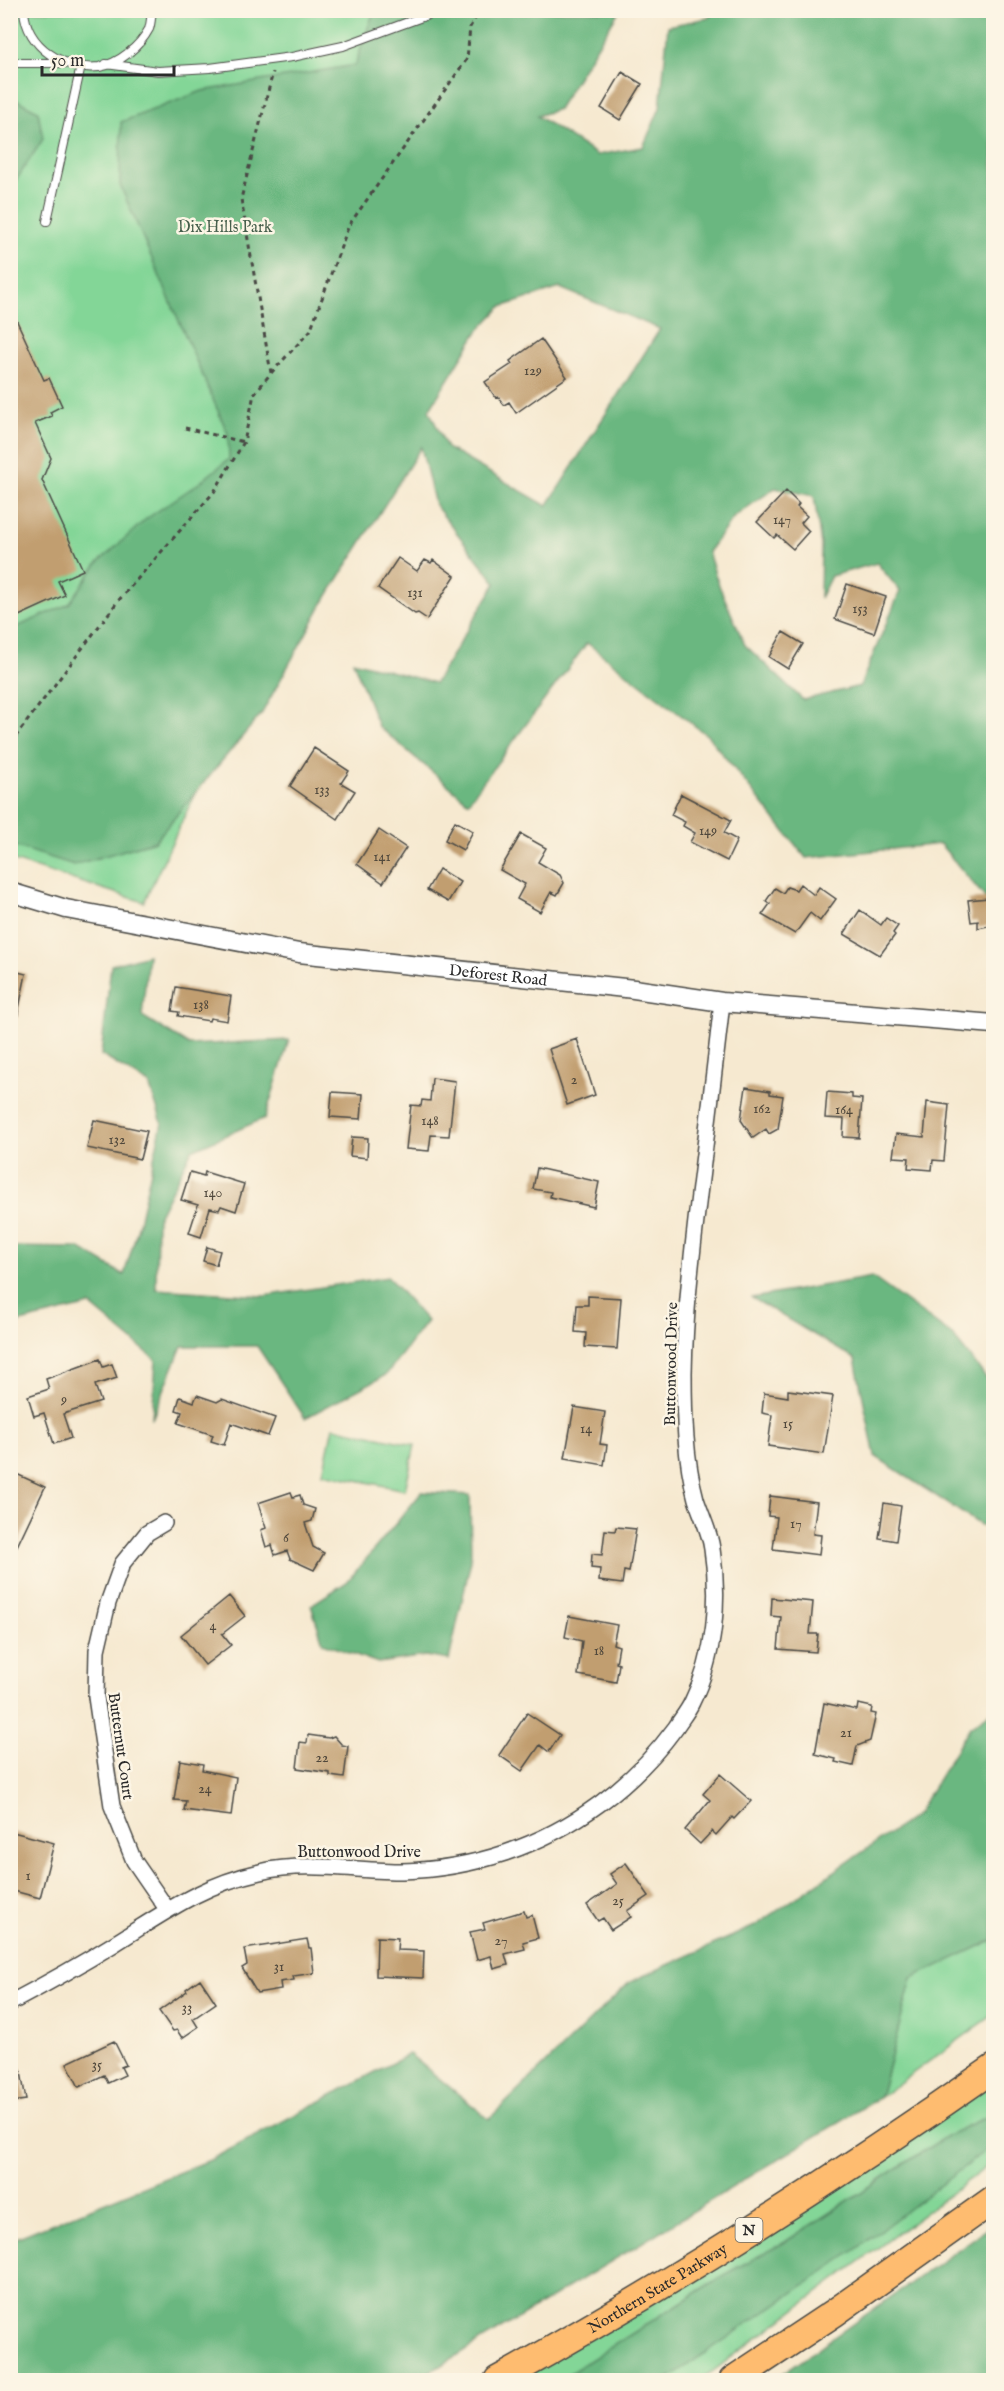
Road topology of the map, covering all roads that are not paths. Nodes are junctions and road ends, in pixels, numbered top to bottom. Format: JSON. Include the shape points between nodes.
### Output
{"nodes":[{"id":1,"x":24,"y":10,"type":"edge"},
{"id":2,"x":152,"y":10,"type":"edge"},
{"id":3,"x":441,"y":10,"type":"edge"},
{"id":4,"x":10,"y":63,"type":"edge"},
{"id":5,"x":65,"y":63,"type":"junction"},
{"id":6,"x":106,"y":64,"type":"junction"},
{"id":7,"x":81,"y":66,"type":"junction"},
{"id":8,"x":47,"y":221,"type":"dead end"},
{"id":9,"x":10,"y":892,"type":"edge"},
{"id":10,"x":722,"y":1002,"type":"junction"},
{"id":11,"x":993,"y":1024,"type":"edge"},
{"id":12,"x":164,"y":1523,"type":"dead end"},
{"id":13,"x":167,"y":1909,"type":"junction"},
{"id":14,"x":10,"y":2003,"type":"edge"},
{"id":15,"x":993,"y":2068,"type":"edge"},
{"id":16,"x":993,"y":2199,"type":"edge"},
{"id":17,"x":498,"y":2380,"type":"edge"},
{"id":18,"x":733,"y":2380,"type":"edge"}],
"edges":[{"from":1,"to":5,"type":"lane","via":[[24,22],[41,49]]},
{"from":2,"to":6,"type":"lane","via":[[149,28],[130,53]]},
{"from":3,"to":6,"type":"lane","via":[[343,46],[276,59],[158,71]]},
{"from":4,"to":5,"type":"lane"},
{"from":5,"to":7,"type":"lane"},
{"from":6,"to":7,"type":"lane"},
{"from":7,"to":8,"type":"lane"},
{"from":9,"to":10,"type":"street","name":"Deforest Road","via":[[66,909],[299,953]]},
{"from":10,"to":11,"type":"street","name":"Deforest Road"},
{"from":10,"to":13,"type":"street","name":"Buttonwood Drive","via":[[692,1257],[685,1357],[688,1452],[695,1496],[712,1545],[715,1592],[706,1668],[691,1705],[632,1779],[546,1838],[451,1866],[404,1871],[264,1871],[218,1884]]},
{"from":12,"to":13,"type":"street","name":"Butternut Court","via":[[147,1533],[122,1564],[97,1650],[96,1697],[112,1806],[134,1861]]},
{"from":13,"to":14,"type":"street","name":"Buttonwood Drive"},
{"from":15,"to":17,"type":"highway","name":"Northern State Parkway","number":"N","via":[[787,2207]]},
{"from":16,"to":18,"type":"highway"}]}
